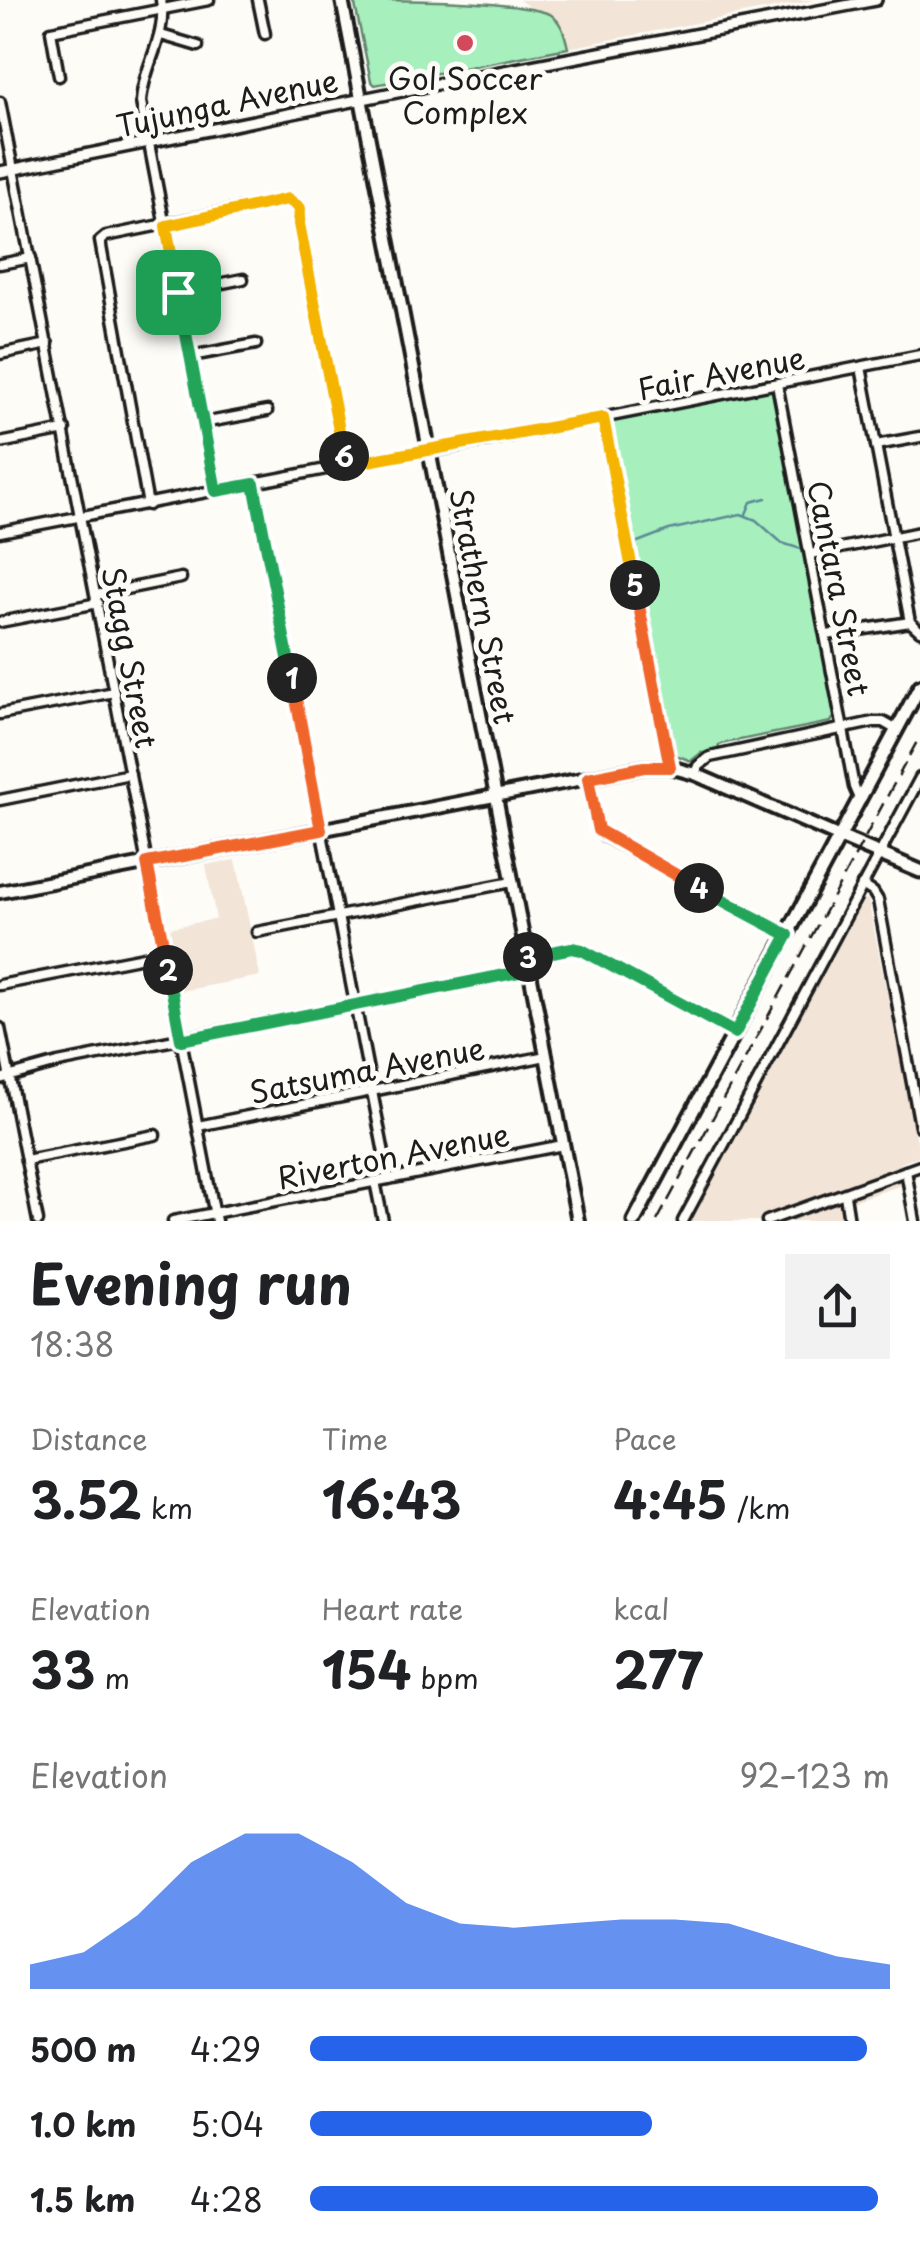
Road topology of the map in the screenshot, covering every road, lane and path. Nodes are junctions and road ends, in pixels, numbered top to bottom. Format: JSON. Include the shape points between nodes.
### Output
{"nodes":[{"id":1,"x":209,"y":0,"type":"edge"},
{"id":2,"x":258,"y":0,"type":"edge"},
{"id":3,"x":342,"y":0,"type":"edge"},
{"id":4,"x":876,"y":0,"type":"edge"},
{"id":5,"x":162,"y":5,"type":"edge"},
{"id":6,"x":265,"y":34,"type":"dead end"},
{"id":7,"x":161,"y":35,"type":"junction"},
{"id":8,"x":198,"y":46,"type":"dead end"},
{"id":9,"x":59,"y":76,"type":"dead end"},
{"id":10,"x":361,"y":99,"type":"junction"},
{"id":11,"x":0,"y":102,"type":"edge"},
{"id":12,"x":150,"y":144,"type":"junction"},
{"id":13,"x":13,"y":170,"type":"junction"},
{"id":14,"x":0,"y":172,"type":"edge"},
{"id":15,"x":166,"y":226,"type":"junction"},
{"id":16,"x":31,"y":258,"type":"junction"},
{"id":17,"x":0,"y":264,"type":"edge"},
{"id":18,"x":243,"y":279,"type":"dead end"},
{"id":19,"x":178,"y":292,"type":"junction"},
{"id":20,"x":48,"y":344,"type":"junction"},
{"id":21,"x":256,"y":344,"type":"dead end"},
{"id":22,"x":0,"y":354,"type":"edge"},
{"id":23,"x":920,"y":355,"type":"edge"},
{"id":24,"x":191,"y":356,"type":"junction"},
{"id":25,"x":861,"y":366,"type":"junction"},
{"id":26,"x":777,"y":384,"type":"junction"},
{"id":27,"x":266,"y":412,"type":"dead end"},
{"id":28,"x":603,"y":418,"type":"junction"},
{"id":29,"x":203,"y":423,"type":"junction"},
{"id":30,"x":65,"y":430,"type":"junction"},
{"id":31,"x":920,"y":437,"type":"edge"},
{"id":32,"x":0,"y":443,"type":"edge"},
{"id":33,"x":876,"y":445,"type":"junction"},
{"id":34,"x":430,"y":452,"type":"junction"},
{"id":35,"x":346,"y":465,"type":"junction"},
{"id":36,"x":254,"y":484,"type":"junction"},
{"id":37,"x":216,"y":491,"type":"junction"},
{"id":38,"x":148,"y":504,"type":"junction"},
{"id":39,"x":82,"y":516,"type":"junction"},
{"id":40,"x":0,"y":532,"type":"edge"},
{"id":41,"x":920,"y":532,"type":"edge"},
{"id":42,"x":894,"y":538,"type":"junction"},
{"id":43,"x":812,"y":554,"type":"junction"},
{"id":44,"x":181,"y":578,"type":"dead end"},
{"id":45,"x":97,"y":599,"type":"junction"},
{"id":46,"x":0,"y":622,"type":"edge"},
{"id":47,"x":910,"y":622,"type":"junction"},
{"id":48,"x":920,"y":632,"type":"edge"},
{"id":49,"x":827,"y":635,"type":"junction"},
{"id":50,"x":920,"y":686,"type":"edge"},
{"id":51,"x":114,"y":692,"type":"junction"},
{"id":52,"x":0,"y":714,"type":"edge"},
{"id":53,"x":842,"y":729,"type":"junction"},
{"id":54,"x":897,"y":730,"type":"junction"},
{"id":55,"x":670,"y":767,"type":"junction"},
{"id":56,"x":130,"y":774,"type":"junction"},
{"id":57,"x":695,"y":774,"type":"junction"},
{"id":58,"x":588,"y":778,"type":"junction"},
{"id":59,"x":920,"y":778,"type":"edge"},
{"id":60,"x":496,"y":795,"type":"junction"},
{"id":61,"x":0,"y":800,"type":"edge"},
{"id":62,"x":860,"y":801,"type":"junction"},
{"id":63,"x":321,"y":830,"type":"junction"},
{"id":64,"x":840,"y":837,"type":"junction"},
{"id":65,"x":878,"y":854,"type":"junction"},
{"id":66,"x":147,"y":863,"type":"junction"},
{"id":67,"x":920,"y":872,"type":"edge"},
{"id":68,"x":512,"y":882,"type":"junction"},
{"id":69,"x":862,"y":885,"type":"junction"},
{"id":70,"x":0,"y":892,"type":"edge"},
{"id":71,"x":338,"y":916,"type":"junction"},
{"id":72,"x":257,"y":932,"type":"dead end"},
{"id":73,"x":788,"y":935,"type":"junction"},
{"id":74,"x":164,"y":953,"type":"junction"},
{"id":75,"x":526,"y":957,"type":"junction"},
{"id":76,"x":529,"y":970,"type":"junction"},
{"id":77,"x":0,"y":986,"type":"edge"},
{"id":78,"x":356,"y":1004,"type":"junction"},
{"id":79,"x":0,"y":1028,"type":"edge"},
{"id":80,"x":735,"y":1033,"type":"junction"},
{"id":81,"x":181,"y":1040,"type":"junction"},
{"id":82,"x":546,"y":1056,"type":"junction"},
{"id":83,"x":5,"y":1078,"type":"edge"},
{"id":84,"x":372,"y":1091,"type":"junction"},
{"id":85,"x":198,"y":1126,"type":"junction"},
{"id":86,"x":920,"y":1126,"type":"edge"},
{"id":87,"x":155,"y":1134,"type":"dead end"},
{"id":88,"x":564,"y":1144,"type":"junction"},
{"id":89,"x":26,"y":1160,"type":"junction"},
{"id":90,"x":920,"y":1166,"type":"edge"},
{"id":91,"x":906,"y":1171,"type":"junction"},
{"id":92,"x":388,"y":1179,"type":"junction"},
{"id":93,"x":375,"y":1182,"type":"junction"},
{"id":94,"x":844,"y":1195,"type":"junction"},
{"id":95,"x":216,"y":1217,"type":"edge"},
{"id":96,"x":38,"y":1221,"type":"edge"},
{"id":97,"x":172,"y":1221,"type":"edge"},
{"id":98,"x":383,"y":1221,"type":"edge"},
{"id":99,"x":578,"y":1221,"type":"edge"},
{"id":100,"x":634,"y":1221,"type":"edge"},
{"id":101,"x":683,"y":1221,"type":"edge"},
{"id":102,"x":767,"y":1221,"type":"edge"},
{"id":103,"x":850,"y":1221,"type":"edge"},
{"id":104,"x":915,"y":1221,"type":"edge"}],
"edges":[{"from":1,"to":5,"type":"street"},
{"from":2,"to":6,"type":"street"},
{"from":3,"to":10,"type":"main road","name":"Strathern Street"},
{"from":4,"to":10,"type":"street","name":"Tujunga Avenue"},
{"from":5,"to":7,"type":"street"},
{"from":5,"to":9,"type":"street","via":[[52,31]]},
{"from":7,"to":8,"type":"street"},
{"from":7,"to":12,"type":"street","via":[[142,90]]},
{"from":10,"to":12,"type":"street","name":"Tujunga Avenue"},
{"from":10,"to":34,"type":"main road","name":"Strathern Street"},
{"from":11,"to":13,"type":"street","name":"Stagg Street"},
{"from":12,"to":13,"type":"street","name":"Tujunga Avenue"},
{"from":12,"to":15,"type":"street"},
{"from":13,"to":14,"type":"street","name":"Tujunga Avenue"},
{"from":13,"to":16,"type":"street","name":"Stagg Street"},
{"from":15,"to":19,"type":"street"},
{"from":15,"to":35,"type":"street","via":[[288,199],[300,208]]},
{"from":15,"to":38,"type":"street","via":[[100,241]]},
{"from":16,"to":17,"type":"street"},
{"from":16,"to":20,"type":"street","name":"Stagg Street"},
{"from":18,"to":19,"type":"street"},
{"from":19,"to":24,"type":"street"},
{"from":20,"to":22,"type":"street"},
{"from":20,"to":30,"type":"street","name":"Stagg Street"},
{"from":21,"to":24,"type":"street"},
{"from":23,"to":25,"type":"street","name":"Fair Avenue"},
{"from":24,"to":29,"type":"street"},
{"from":25,"to":26,"type":"street","name":"Fair Avenue"},
{"from":25,"to":33,"type":"street"},
{"from":26,"to":28,"type":"street","name":"Fair Avenue"},
{"from":26,"to":43,"type":"street","name":"Cantara Street"},
{"from":27,"to":29,"type":"street"},
{"from":28,"to":34,"type":"street","name":"Fair Avenue"},
{"from":28,"to":55,"type":"street"},
{"from":29,"to":37,"type":"street"},
{"from":30,"to":32,"type":"street"},
{"from":30,"to":39,"type":"street","name":"Stagg Street"},
{"from":31,"to":33,"type":"street"},
{"from":33,"to":42,"type":"street"},
{"from":34,"to":35,"type":"street","name":"Fair Avenue"},
{"from":34,"to":60,"type":"main road","name":"Strathern Street"},
{"from":35,"to":36,"type":"street","name":"Fair Avenue"},
{"from":36,"to":37,"type":"street","name":"Fair Avenue"},
{"from":36,"to":63,"type":"street"},
{"from":37,"to":38,"type":"street","name":"Fair Avenue"},
{"from":38,"to":39,"type":"street","name":"Fair Avenue"},
{"from":39,"to":40,"type":"street","name":"Fair Avenue"},
{"from":39,"to":45,"type":"street","name":"Stagg Street"},
{"from":41,"to":42,"type":"street"},
{"from":42,"to":43,"type":"street"},
{"from":42,"to":47,"type":"street"},
{"from":43,"to":49,"type":"street","name":"Cantara Street"},
{"from":44,"to":45,"type":"street"},
{"from":45,"to":46,"type":"street"},
{"from":45,"to":51,"type":"street","name":"Stagg Street"},
{"from":47,"to":48,"type":"street"},
{"from":47,"to":49,"type":"street"},
{"from":49,"to":53,"type":"street","name":"Cantara Street"},
{"from":50,"to":54,"type":"main road"},
{"from":51,"to":52,"type":"street"},
{"from":51,"to":56,"type":"street","name":"Stagg Street"},
{"from":53,"to":54,"type":"street","via":[[878,722]]},
{"from":53,"to":57,"type":"street","via":[[710,756]]},
{"from":53,"to":62,"type":"street","name":"Cantara Street"},
{"from":54,"to":62,"type":"main road"},
{"from":55,"to":57,"type":"main road"},
{"from":55,"to":58,"type":"main road"},
{"from":56,"to":61,"type":"street"},
{"from":56,"to":66,"type":"street","name":"Stagg Street"},
{"from":57,"to":64,"type":"main road"},
{"from":58,"to":60,"type":"main road"},
{"from":58,"to":73,"type":"street","via":[[604,836]]},
{"from":59,"to":65,"type":"street"},
{"from":60,"to":63,"type":"main road"},
{"from":60,"to":68,"type":"main road","name":"Strathern Street"},
{"from":62,"to":64,"type":"main road"},
{"from":63,"to":66,"type":"main road"},
{"from":63,"to":71,"type":"street"},
{"from":64,"to":65,"type":"main road"},
{"from":64,"to":73,"type":"main road"},
{"from":65,"to":67,"type":"main road"},
{"from":65,"to":69,"type":"street"},
{"from":66,"to":70,"type":"main road"},
{"from":66,"to":74,"type":"street","name":"Stagg Street"},
{"from":68,"to":71,"type":"street"},
{"from":68,"to":75,"type":"main road","name":"Strathern Street"},
{"from":69,"to":86,"type":"street","via":[[878,900]]},
{"from":69,"to":101,"type":"street"},
{"from":71,"to":72,"type":"street"},
{"from":71,"to":78,"type":"street"},
{"from":73,"to":80,"type":"main road"},
{"from":74,"to":77,"type":"street"},
{"from":74,"to":81,"type":"street","name":"Stagg Street"},
{"from":75,"to":76,"type":"main road","name":"Strathern Street"},
{"from":75,"to":80,"type":"street","via":[[582,950]]},
{"from":76,"to":78,"type":"street"},
{"from":76,"to":82,"type":"main road","name":"Strathern Street"},
{"from":78,"to":81,"type":"street"},
{"from":78,"to":84,"type":"street"},
{"from":79,"to":83,"type":"street"},
{"from":80,"to":100,"type":"main road"},
{"from":81,"to":83,"type":"street"},
{"from":81,"to":85,"type":"street","name":"Stagg Street"},
{"from":82,"to":84,"type":"street","name":"Satsuma Avenue"},
{"from":82,"to":88,"type":"main road","name":"Strathern Street"},
{"from":83,"to":89,"type":"street"},
{"from":84,"to":85,"type":"street","name":"Satsuma Avenue"},
{"from":84,"to":92,"type":"street"},
{"from":85,"to":95,"type":"street","name":"Stagg Street"},
{"from":87,"to":89,"type":"street"},
{"from":88,"to":92,"type":"street","name":"Riverton Avenue"},
{"from":88,"to":99,"type":"main road","name":"Strathern Street"},
{"from":89,"to":96,"type":"street"},
{"from":90,"to":91,"type":"street"},
{"from":91,"to":94,"type":"street"},
{"from":91,"to":104,"type":"street"},
{"from":92,"to":93,"type":"street","name":"Riverton Avenue"},
{"from":93,"to":95,"type":"street","name":"Riverton Avenue"},
{"from":93,"to":98,"type":"street"},
{"from":94,"to":102,"type":"street"},
{"from":94,"to":103,"type":"street"},
{"from":95,"to":97,"type":"street","name":"Riverton Avenue"}]}
